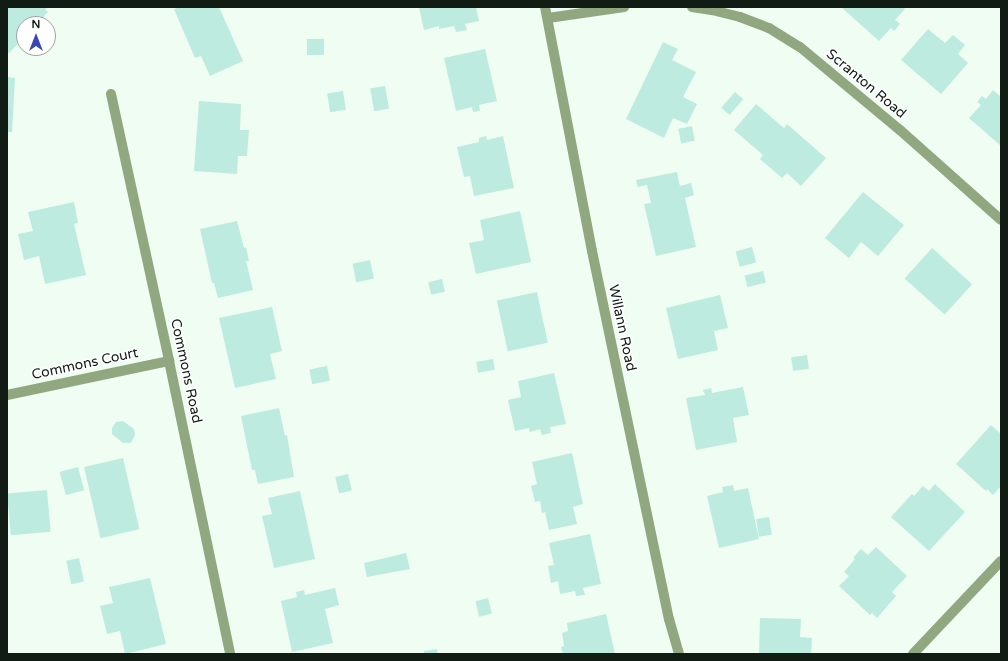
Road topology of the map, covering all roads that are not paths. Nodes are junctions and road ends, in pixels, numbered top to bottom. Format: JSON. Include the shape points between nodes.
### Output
{"nodes":[{"id":1,"x":545,"y":7,"type":"edge"},
{"id":2,"x":624,"y":7,"type":"edge"},
{"id":3,"x":692,"y":7,"type":"edge"},
{"id":4,"x":548,"y":18,"type":"junction"},
{"id":5,"x":111,"y":94,"type":"dead end"},
{"id":6,"x":1001,"y":220,"type":"edge"},
{"id":7,"x":170,"y":361,"type":"junction"},
{"id":8,"x":7,"y":395,"type":"edge"},
{"id":9,"x":1001,"y":561,"type":"edge"},
{"id":10,"x":230,"y":654,"type":"edge"},
{"id":11,"x":679,"y":654,"type":"edge"},
{"id":12,"x":913,"y":654,"type":"edge"}],
"edges":[{"from":1,"to":4,"type":"street","name":"Willann Road"},
{"from":2,"to":4,"type":"street"},
{"from":3,"to":6,"type":"street","name":"Scranton Road","via":[[733,15],[769,28],[800,47],[900,130]]},
{"from":4,"to":11,"type":"street","name":"Willann Road","via":[[592,251],[669,619]]},
{"from":5,"to":7,"type":"street","name":"Commons Road"},
{"from":7,"to":8,"type":"street","name":"Commons Court"},
{"from":7,"to":10,"type":"street","name":"Commons Road"},
{"from":9,"to":12,"type":"street"}]}
